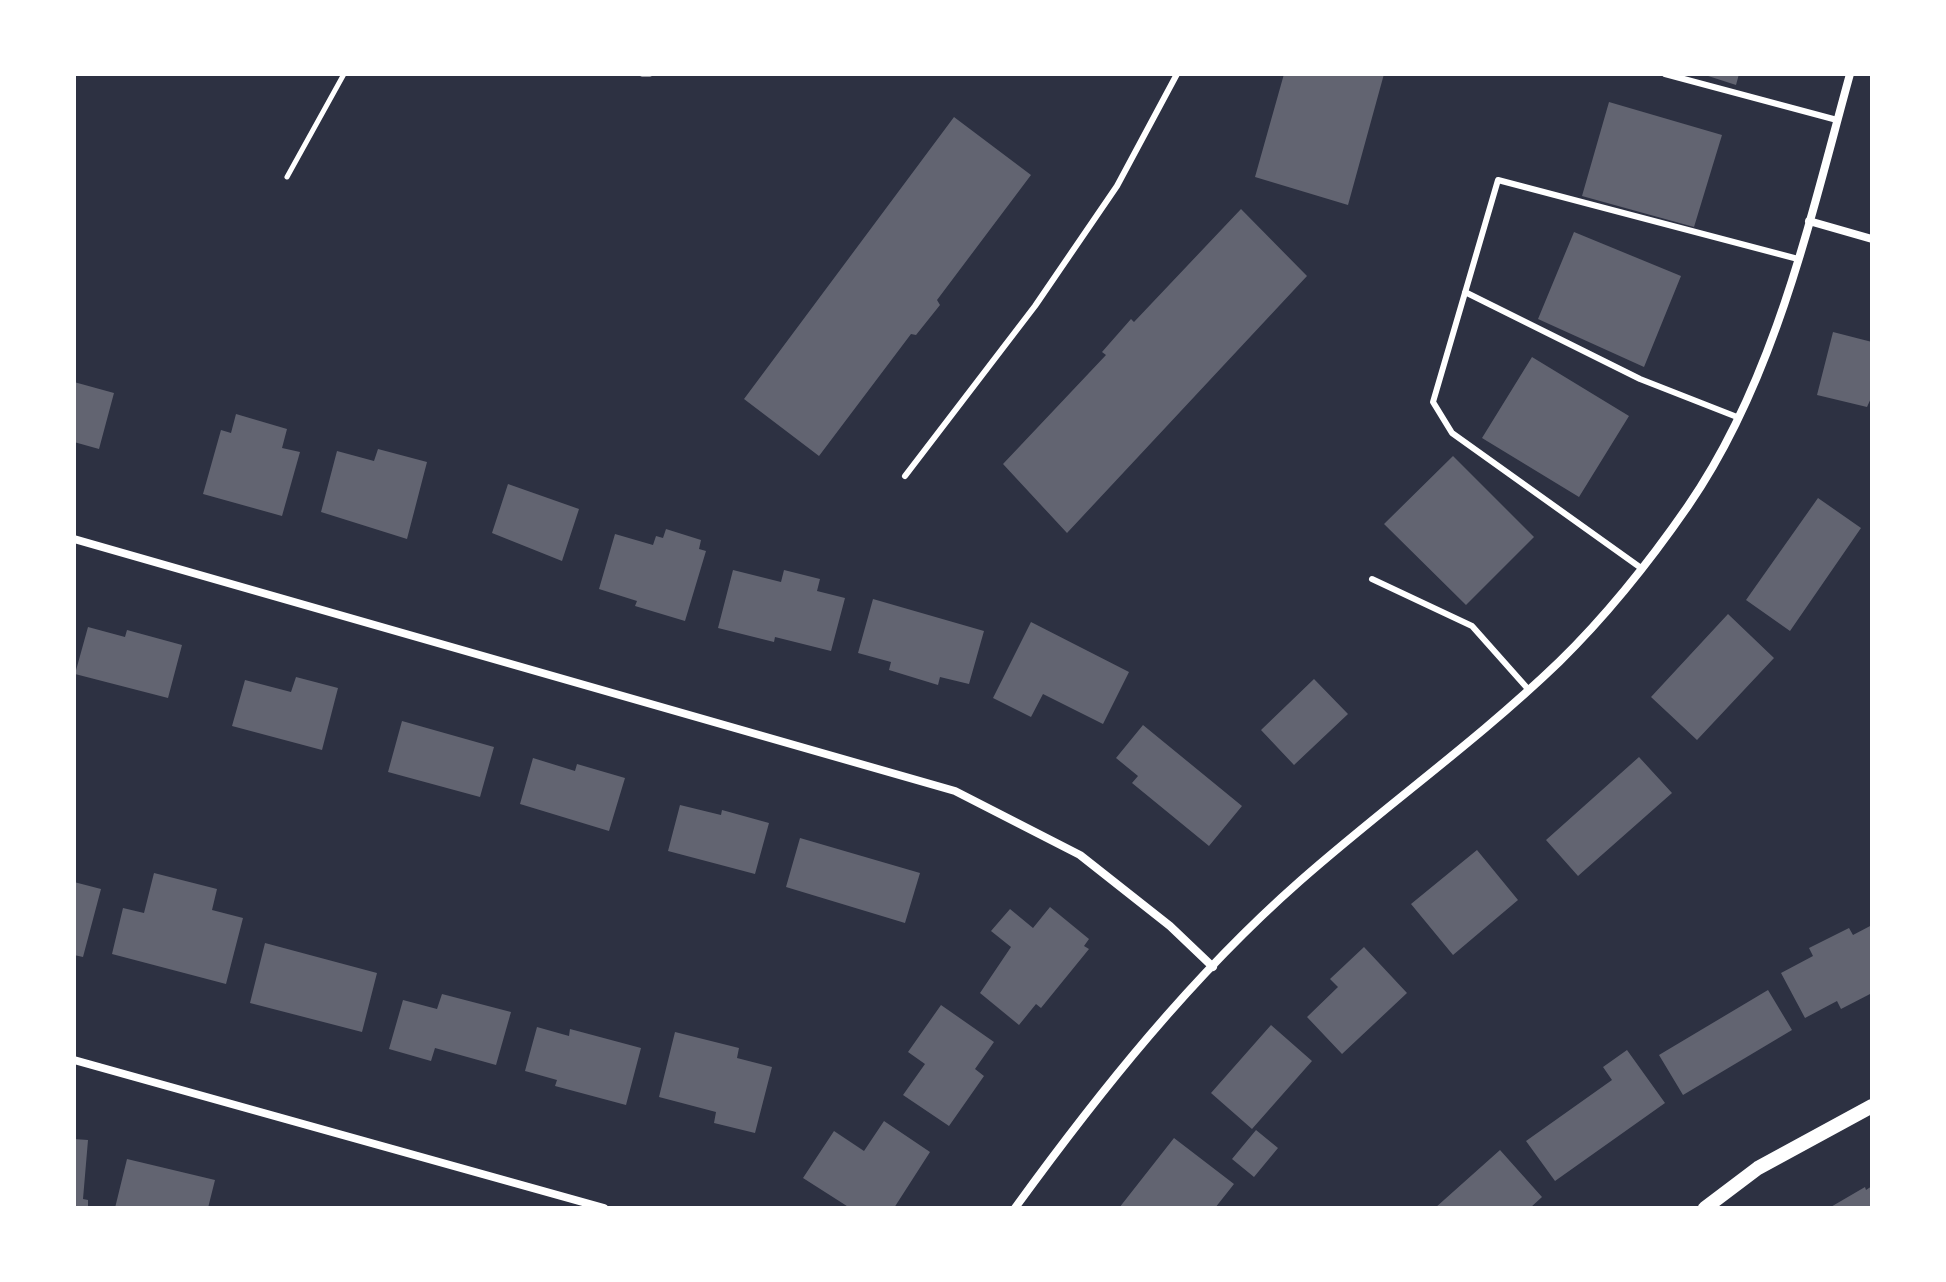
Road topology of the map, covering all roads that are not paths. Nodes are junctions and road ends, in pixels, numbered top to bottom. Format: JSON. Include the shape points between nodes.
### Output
{"nodes":[{"id":1,"x":1177,"y":74,"type":"edge"},
{"id":2,"x":1665,"y":74,"type":"edge"},
{"id":3,"x":1850,"y":74,"type":"edge"},
{"id":4,"x":1837,"y":120,"type":"junction"},
{"id":5,"x":1809,"y":221,"type":"junction"},
{"id":6,"x":1872,"y":239,"type":"edge"},
{"id":7,"x":1798,"y":259,"type":"junction"},
{"id":8,"x":1465,"y":292,"type":"junction"},
{"id":9,"x":1737,"y":417,"type":"junction"},
{"id":10,"x":905,"y":476,"type":"dead end"},
{"id":11,"x":74,"y":539,"type":"edge"},
{"id":12,"x":1641,"y":568,"type":"junction"},
{"id":13,"x":1372,"y":579,"type":"dead end"},
{"id":14,"x":1528,"y":689,"type":"junction"},
{"id":15,"x":1213,"y":967,"type":"junction"},
{"id":16,"x":74,"y":1060,"type":"edge"},
{"id":17,"x":1872,"y":1106,"type":"edge"},
{"id":18,"x":604,"y":1208,"type":"edge"},
{"id":19,"x":1015,"y":1208,"type":"edge"},
{"id":20,"x":1705,"y":1208,"type":"edge"}],
"edges":[{"from":1,"to":10,"type":"lane","via":[[1117,186],[1035,306]]},
{"from":2,"to":4,"type":"lane"},
{"from":3,"to":4,"type":"street"},
{"from":4,"to":5,"type":"street"},
{"from":5,"to":6,"type":"street"},
{"from":5,"to":7,"type":"street"},
{"from":7,"to":8,"type":"lane","via":[[1498,180]]},
{"from":7,"to":9,"type":"street","via":[[1779,320]]},
{"from":8,"to":9,"type":"lane","via":[[1640,379]]},
{"from":8,"to":12,"type":"lane","via":[[1433,402],[1452,433]]},
{"from":9,"to":12,"type":"street","via":[[1690,503]]},
{"from":11,"to":15,"type":"street","via":[[955,791],[1080,855]]},
{"from":12,"to":14,"type":"street","via":[[1560,661]]},
{"from":13,"to":14,"type":"lane","via":[[1472,626]]},
{"from":14,"to":15,"type":"street","via":[[1298,883]]},
{"from":15,"to":19,"type":"street","via":[[1135,1050]]},
{"from":16,"to":18,"type":"street"},
{"from":17,"to":20,"type":"street","via":[[1758,1168]]}]}
